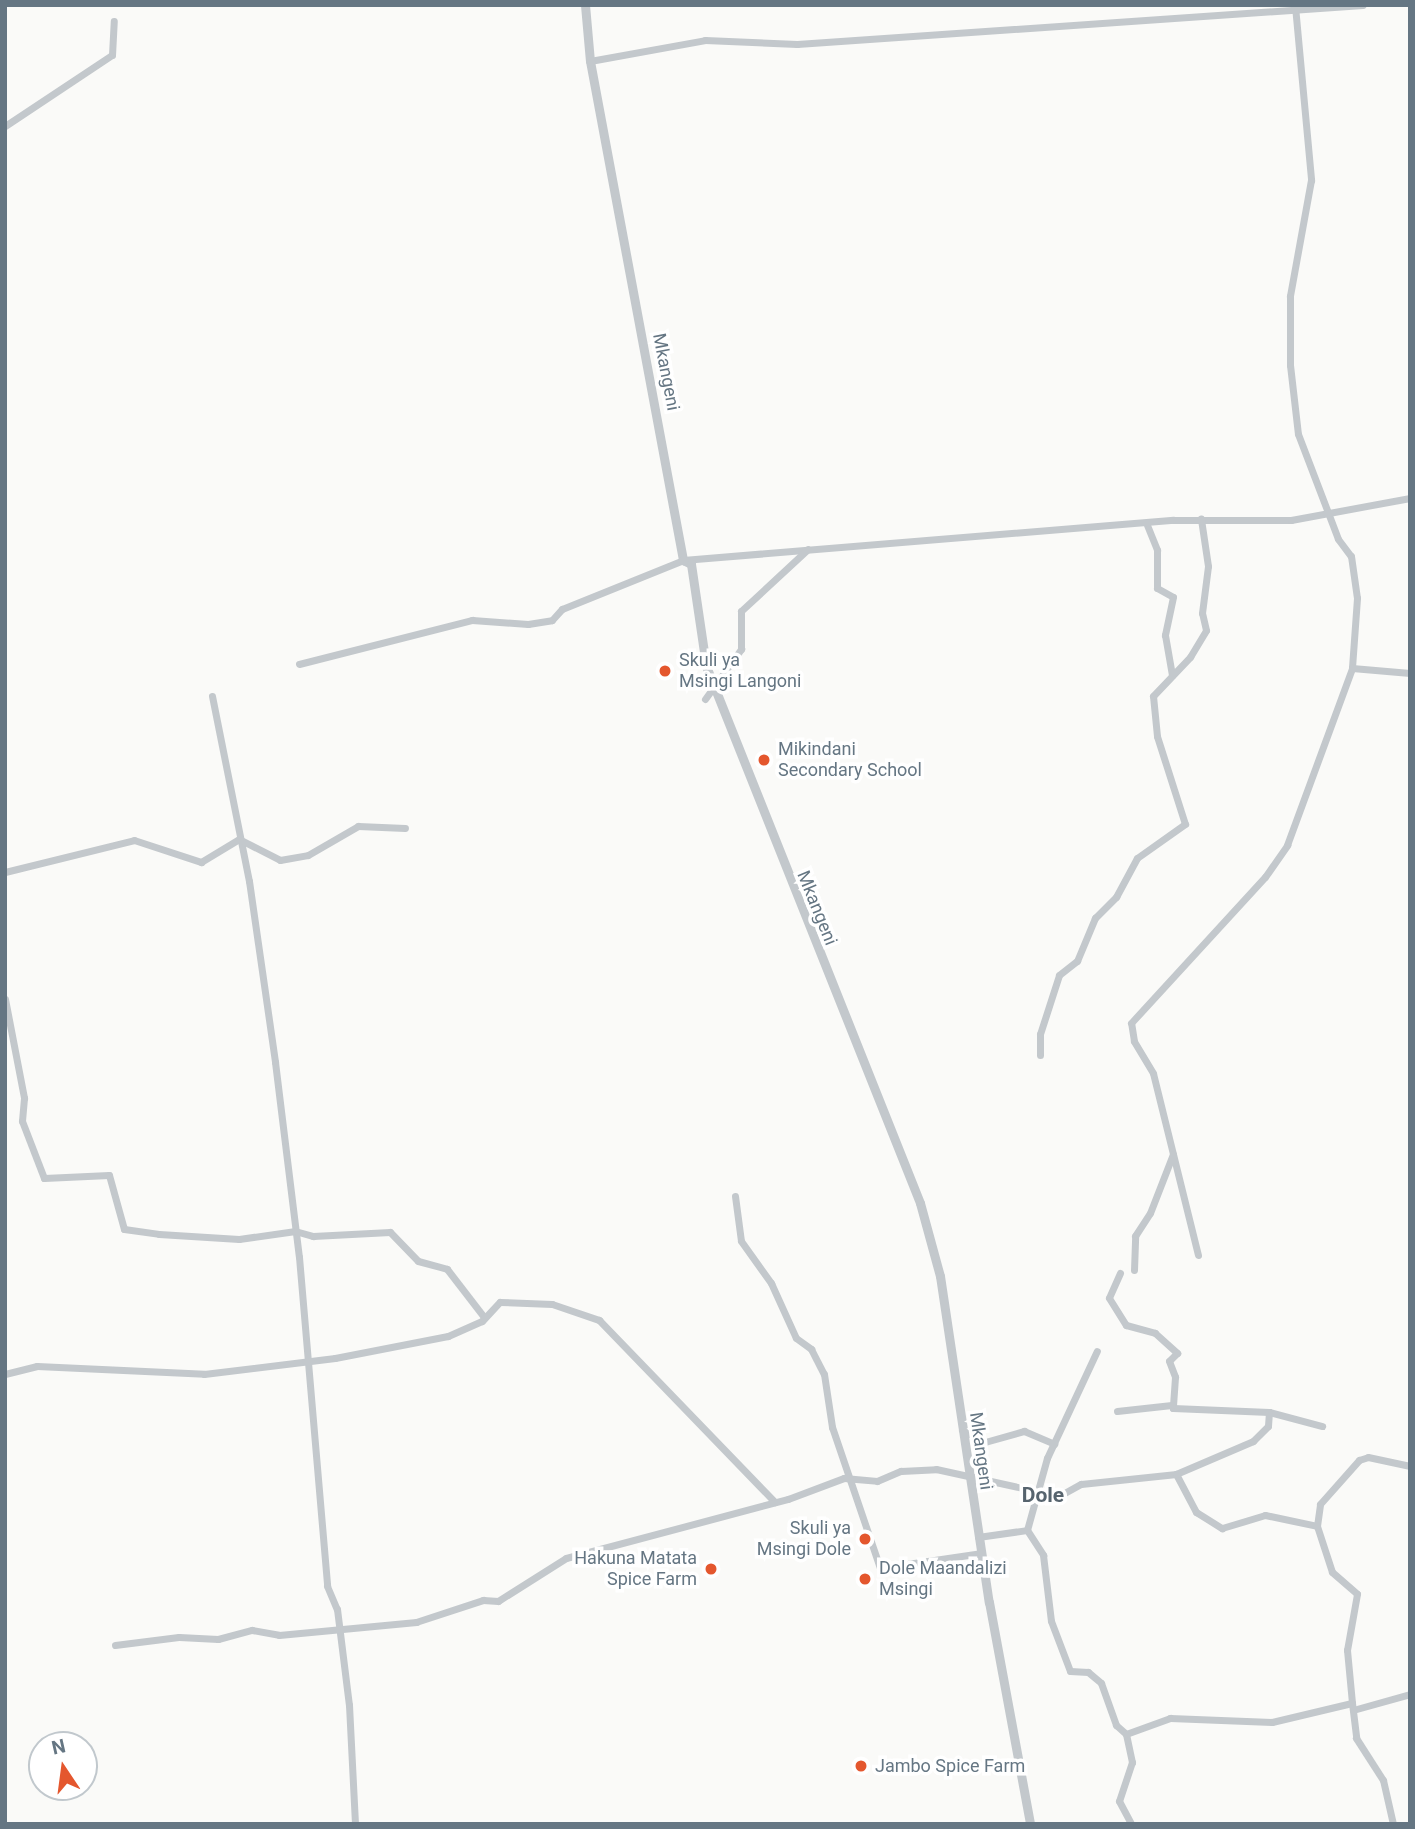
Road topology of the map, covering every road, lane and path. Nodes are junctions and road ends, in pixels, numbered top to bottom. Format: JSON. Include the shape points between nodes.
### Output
{"nodes":[{"id":1,"x":585,"y":5,"type":"edge"},
{"id":2,"x":1363,"y":5,"type":"edge"},
{"id":3,"x":1296,"y":7,"type":"edge"},
{"id":4,"x":114,"y":21,"type":"dead end"},
{"id":5,"x":590,"y":61,"type":"junction"},
{"id":6,"x":5,"y":126,"type":"edge"},
{"id":7,"x":1410,"y":498,"type":"edge"},
{"id":8,"x":1331,"y":514,"type":"junction"},
{"id":9,"x":1201,"y":519,"type":"junction"},
{"id":10,"x":1147,"y":525,"type":"junction"},
{"id":11,"x":808,"y":549,"type":"junction"},
{"id":12,"x":683,"y":560,"type":"junction"},
{"id":13,"x":299,"y":664,"type":"dead end"},
{"id":14,"x":1352,"y":668,"type":"junction"},
{"id":15,"x":1410,"y":673,"type":"edge"},
{"id":16,"x":1172,"y":674,"type":"junction"},
{"id":17,"x":716,"y":686,"type":"junction"},
{"id":18,"x":212,"y":696,"type":"dead end"},
{"id":19,"x":705,"y":699,"type":"dead end"},
{"id":20,"x":405,"y":828,"type":"dead end"},
{"id":21,"x":239,"y":839,"type":"junction"},
{"id":22,"x":5,"y":872,"type":"edge"},
{"id":23,"x":5,"y":999,"type":"edge"},
{"id":24,"x":1040,"y":1055,"type":"dead end"},
{"id":25,"x":1172,"y":1154,"type":"junction"},
{"id":26,"x":734,"y":1196,"type":"dead end"},
{"id":27,"x":295,"y":1231,"type":"junction"},
{"id":28,"x":1198,"y":1255,"type":"dead end"},
{"id":29,"x":1134,"y":1270,"type":"dead end"},
{"id":30,"x":1120,"y":1273,"type":"dead end"},
{"id":31,"x":484,"y":1317,"type":"junction"},
{"id":32,"x":1097,"y":1351,"type":"dead end"},
{"id":33,"x":308,"y":1359,"type":"junction"},
{"id":34,"x":5,"y":1374,"type":"edge"},
{"id":35,"x":1172,"y":1405,"type":"junction"},
{"id":36,"x":1117,"y":1411,"type":"dead end"},
{"id":37,"x":1269,"y":1412,"type":"junction"},
{"id":38,"x":1322,"y":1426,"type":"dead end"},
{"id":39,"x":961,"y":1430,"type":"junction"},
{"id":40,"x":1054,"y":1444,"type":"junction"},
{"id":41,"x":1410,"y":1466,"type":"edge"},
{"id":42,"x":968,"y":1474,"type":"junction"},
{"id":43,"x":1176,"y":1474,"type":"junction"},
{"id":44,"x":853,"y":1478,"type":"junction"},
{"id":45,"x":1037,"y":1488,"type":"junction"},
{"id":46,"x":775,"y":1502,"type":"junction"},
{"id":47,"x":1317,"y":1526,"type":"junction"},
{"id":48,"x":1027,"y":1530,"type":"junction"},
{"id":49,"x":978,"y":1537,"type":"junction"},
{"id":50,"x":982,"y":1553,"type":"junction"},
{"id":51,"x":336,"y":1631,"type":"junction"},
{"id":52,"x":116,"y":1645,"type":"dead end"},
{"id":53,"x":1410,"y":1694,"type":"edge"},
{"id":54,"x":1353,"y":1707,"type":"junction"},
{"id":55,"x":1126,"y":1734,"type":"junction"},
{"id":56,"x":355,"y":1824,"type":"edge"},
{"id":57,"x":1030,"y":1824,"type":"edge"},
{"id":58,"x":1131,"y":1824,"type":"edge"},
{"id":59,"x":1393,"y":1824,"type":"edge"}],
"edges":[{"from":1,"to":5,"type":"street","name":"Mkangeni"},
{"from":2,"to":3,"type":"street"},
{"from":3,"to":5,"type":"street","via":[[797,44],[705,40]]},
{"from":3,"to":8,"type":"street","via":[[1311,180],[1308,222],[1290,296],[1290,365],[1298,434]]},
{"from":4,"to":6,"type":"street","via":[[112,55]]},
{"from":5,"to":12,"type":"street","name":"Mkangeni"},
{"from":7,"to":8,"type":"street"},
{"from":8,"to":9,"type":"street","via":[[1291,520]]},
{"from":8,"to":14,"type":"street","via":[[1354,571]]},
{"from":9,"to":10,"type":"street"},
{"from":9,"to":16,"type":"street","via":[[1208,566],[1202,613],[1206,631]]},
{"from":10,"to":11,"type":"street"},
{"from":10,"to":16,"type":"street","via":[[1157,550],[1157,588],[1173,597],[1166,635]]},
{"from":11,"to":12,"type":"street"},
{"from":11,"to":17,"type":"street","via":[[741,611],[741,649]]},
{"from":12,"to":13,"type":"street","via":[[562,609],[552,620],[528,624],[472,620]]},
{"from":12,"to":17,"type":"street","name":"Mkangeni","via":[[691,564],[706,666]]},
{"from":14,"to":15,"type":"street"},
{"from":14,"to":25,"type":"street","via":[[1287,845],[1265,877],[1131,1023],[1134,1041],[1153,1073]]},
{"from":16,"to":24,"type":"street","via":[[1153,696],[1153,718],[1185,824],[1137,858],[1116,897],[1095,918],[1077,961],[1059,975],[1040,1034]]},
{"from":17,"to":19,"type":"street"},
{"from":17,"to":39,"type":"street","name":"Mkangeni","via":[[738,756],[920,1203],[940,1276]]},
{"from":18,"to":21,"type":"street"},
{"from":20,"to":21,"type":"street","via":[[358,826],[309,855],[280,860]]},
{"from":21,"to":22,"type":"street","via":[[201,862],[134,840]]},
{"from":21,"to":27,"type":"street","via":[[269,1016]]},
{"from":23,"to":27,"type":"street","via":[[24,1098],[22,1121],[44,1178],[109,1175],[124,1229],[239,1239]]},
{"from":25,"to":28,"type":"street"},
{"from":25,"to":29,"type":"street","via":[[1150,1213],[1135,1236]]},
{"from":26,"to":44,"type":"street","via":[[741,1241],[771,1283],[796,1338],[811,1349],[824,1374],[832,1427]]},
{"from":27,"to":31,"type":"street","via":[[313,1237],[390,1232],[418,1261],[447,1269]]},
{"from":27,"to":33,"type":"street"},
{"from":30,"to":35,"type":"street","via":[[1109,1298],[1126,1325],[1155,1334],[1177,1353],[1169,1361],[1175,1377]]},
{"from":31,"to":33,"type":"street","via":[[448,1336]]},
{"from":31,"to":46,"type":"street","via":[[500,1301],[511,1300],[570,1308],[599,1320]]},
{"from":32,"to":40,"type":"street"},
{"from":33,"to":34,"type":"street","via":[[204,1374],[37,1366]]},
{"from":33,"to":51,"type":"street","via":[[327,1586],[337,1609]]},
{"from":35,"to":36,"type":"street"},
{"from":35,"to":37,"type":"street","via":[[1191,1411]]},
{"from":37,"to":38,"type":"street"},
{"from":37,"to":43,"type":"street","via":[[1268,1426],[1253,1441]]},
{"from":39,"to":40,"type":"street","via":[[985,1442],[1024,1431]]},
{"from":39,"to":42,"type":"street","name":"Mkangeni"},
{"from":40,"to":45,"type":"street"},
{"from":41,"to":47,"type":"street","via":[[1368,1457],[1359,1460],[1320,1504]]},
{"from":42,"to":44,"type":"street","via":[[936,1469],[901,1471],[877,1481]]},
{"from":42,"to":45,"type":"street"},
{"from":42,"to":49,"type":"street","name":"Mkangeni"},
{"from":43,"to":45,"type":"street","via":[[1081,1484],[1059,1496]]},
{"from":43,"to":47,"type":"street","via":[[1195,1512],[1222,1528],[1265,1515]]},
{"from":44,"to":46,"type":"street"},
{"from":44,"to":50,"type":"street","via":[[880,1568]]},
{"from":45,"to":48,"type":"street"},
{"from":46,"to":51,"type":"street","via":[[566,1558],[498,1601],[483,1600],[416,1622]]},
{"from":47,"to":54,"type":"street","via":[[1332,1572],[1357,1594],[1347,1650]]},
{"from":48,"to":49,"type":"street"},
{"from":48,"to":55,"type":"street","via":[[1043,1555],[1051,1621],[1067,1665],[1101,1683],[1116,1725]]},
{"from":49,"to":50,"type":"street","name":"Mkangeni"},
{"from":50,"to":57,"type":"street","name":"Mkangeni"},
{"from":51,"to":52,"type":"street","via":[[309,1628],[278,1635],[252,1630],[218,1639],[179,1637]]},
{"from":51,"to":56,"type":"street","via":[[349,1705]]},
{"from":53,"to":54,"type":"street"},
{"from":54,"to":55,"type":"street","via":[[1272,1722],[1170,1718]]},
{"from":54,"to":59,"type":"street","via":[[1362,1753],[1383,1780]]},
{"from":55,"to":58,"type":"street","via":[[1132,1762],[1119,1801]]}]}
